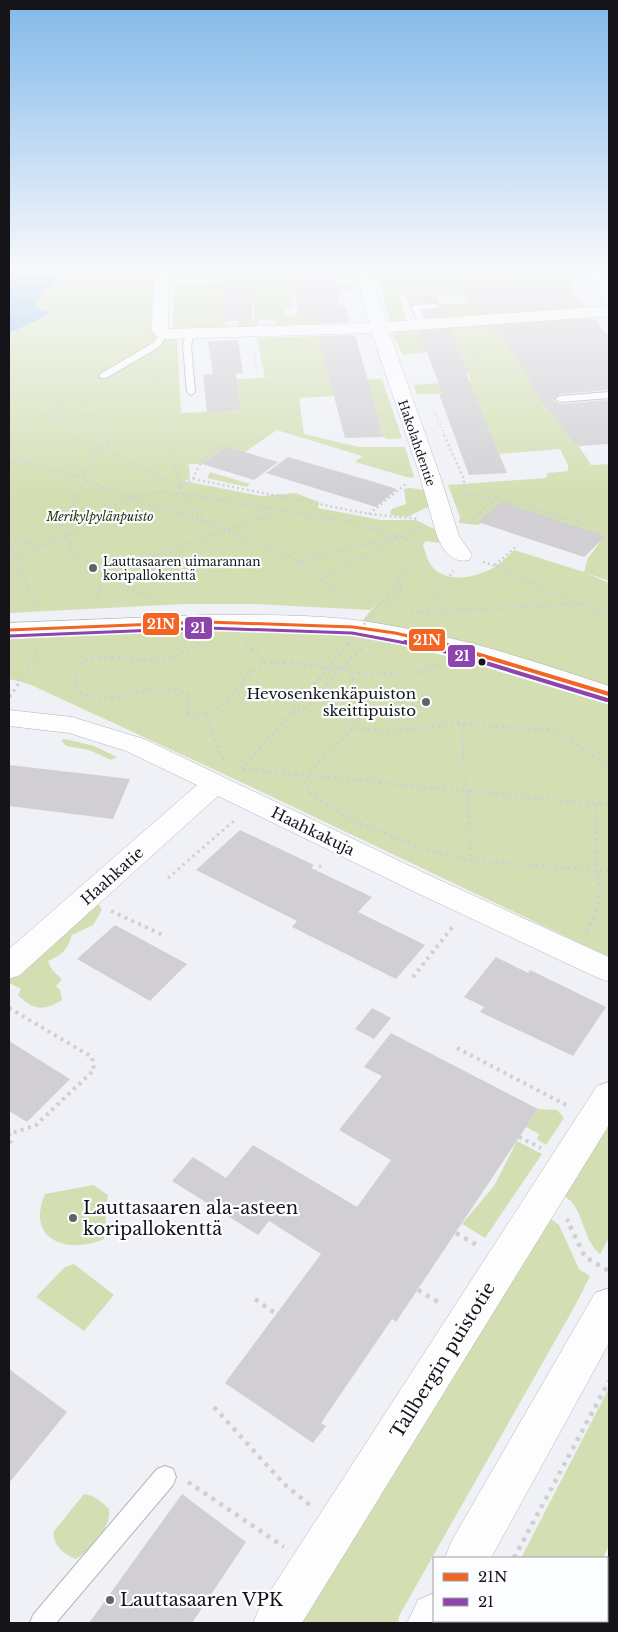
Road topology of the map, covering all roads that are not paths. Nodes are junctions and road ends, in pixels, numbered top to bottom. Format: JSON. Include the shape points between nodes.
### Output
{"nodes":[{"id":1,"x":152,"y":345,"type":"edge"},
{"id":2,"x":187,"y":345,"type":"edge"},
{"id":3,"x":384,"y":345,"type":"edge"},
{"id":4,"x":103,"y":376,"type":"road end"},
{"id":5,"x":191,"y":392,"type":"dead end"},
{"id":6,"x":609,"y":395,"type":"edge"},
{"id":7,"x":560,"y":399,"type":"dead end"},
{"id":8,"x":461,"y":555,"type":"dead end"},
{"id":9,"x":9,"y":630,"type":"edge"},
{"id":10,"x":609,"y":694,"type":"edge"},
{"id":11,"x":9,"y":718,"type":"edge"},
{"id":12,"x":219,"y":782,"type":"junction"},
{"id":13,"x":9,"y":968,"type":"edge"},
{"id":14,"x":609,"y":970,"type":"edge"},
{"id":15,"x":592,"y":1103,"type":"edge"},
{"id":16,"x":609,"y":1306,"type":"edge"},
{"id":17,"x":165,"y":1477,"type":"road end"},
{"id":18,"x":468,"y":1557,"type":"edge"},
{"id":19,"x":41,"y":1623,"type":"edge"},
{"id":20,"x":276,"y":1623,"type":"edge"}],
"edges":[{"from":1,"to":4,"type":"lane"},
{"from":2,"to":5,"type":"lane"},
{"from":3,"to":8,"type":"street","name":"Hakolahdentie","via":[[429,473],[438,521]]},
{"from":6,"to":7,"type":"lane"},
{"from":9,"to":10,"type":"street","via":[[180,621],[362,628],[462,649]]},
{"from":11,"to":12,"type":"street","name":"Haahkakuja","via":[[72,726],[110,736]]},
{"from":12,"to":13,"type":"street","name":"Haahkatie"},
{"from":12,"to":14,"type":"street","name":"Haahkakuja"},
{"from":15,"to":20,"type":"street","name":"Tallbergin puistotie"},
{"from":16,"to":18,"type":"street"},
{"from":17,"to":19,"type":"lane"}]}
